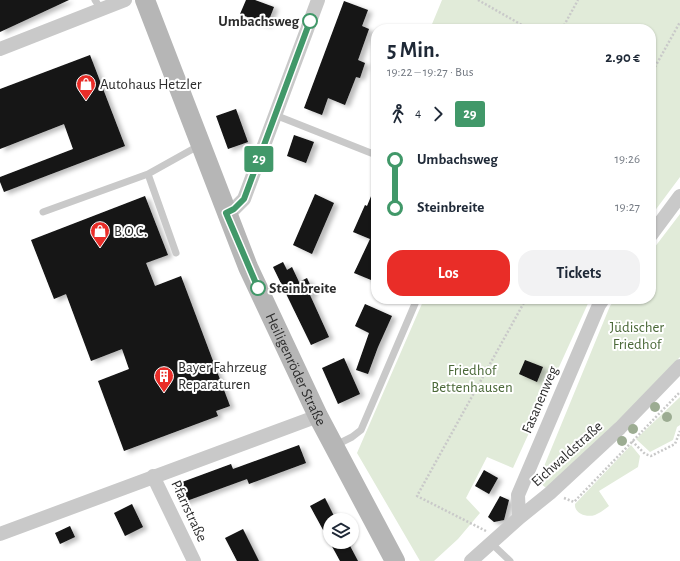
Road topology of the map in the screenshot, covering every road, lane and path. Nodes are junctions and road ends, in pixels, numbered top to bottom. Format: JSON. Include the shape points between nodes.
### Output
{"nodes":[{"id":1,"x":125,"y":0,"type":"edge"},
{"id":2,"x":145,"y":0,"type":"edge"},
{"id":3,"x":318,"y":0,"type":"edge"},
{"id":4,"x":478,"y":0,"type":"edge"},
{"id":5,"x":578,"y":0,"type":"edge"},
{"id":6,"x":98,"y":5,"type":"edge"},
{"id":7,"x":680,"y":22,"type":"edge"},
{"id":8,"x":520,"y":24,"type":"edge"},
{"id":9,"x":565,"y":24,"type":"edge"},
{"id":10,"x":0,"y":48,"type":"edge"},
{"id":11,"x":656,"y":65,"type":"edge"},
{"id":12,"x":275,"y":115,"type":"junction"},
{"id":13,"x":201,"y":144,"type":"junction"},
{"id":14,"x":371,"y":153,"type":"edge"},
{"id":15,"x":148,"y":174,"type":"junction"},
{"id":16,"x":680,"y":196,"type":"edge"},
{"id":17,"x":43,"y":212,"type":"dead end"},
{"id":18,"x":226,"y":213,"type":"junction"},
{"id":19,"x":656,"y":228,"type":"edge"},
{"id":20,"x":176,"y":253,"type":"dead end"},
{"id":21,"x":415,"y":304,"type":"edge"},
{"id":22,"x":523,"y":304,"type":"edge"},
{"id":23,"x":600,"y":304,"type":"edge"},
{"id":24,"x":680,"y":366,"type":"edge"},
{"id":25,"x":680,"y":392,"type":"edge"},
{"id":26,"x":318,"y":416,"type":"junction"},
{"id":27,"x":680,"y":431,"type":"edge"},
{"id":28,"x":632,"y":441,"type":"junction"},
{"id":29,"x":334,"y":446,"type":"junction"},
{"id":30,"x":153,"y":476,"type":"junction"},
{"id":31,"x":550,"y":493,"type":"junction"},
{"id":32,"x":519,"y":518,"type":"junction"},
{"id":33,"x":0,"y":534,"type":"edge"},
{"id":34,"x":494,"y":540,"type":"junction"},
{"id":35,"x":194,"y":561,"type":"edge"},
{"id":36,"x":395,"y":561,"type":"edge"},
{"id":37,"x":471,"y":561,"type":"edge"},
{"id":38,"x":510,"y":561,"type":"edge"}],
"edges":[{"from":1,"to":6,"type":"street"},
{"from":2,"to":13,"type":"street","name":"Heiligenröder Straße"},
{"from":3,"to":12,"type":"street"},
{"from":4,"to":8,"type":"path"},
{"from":5,"to":9,"type":"path"},
{"from":6,"to":10,"type":"street"},
{"from":7,"to":11,"type":"path"},
{"from":12,"to":14,"type":"lane"},
{"from":12,"to":18,"type":"street","via":[[244,199]]},
{"from":13,"to":15,"type":"lane"},
{"from":13,"to":18,"type":"street","name":"Heiligenröder Straße"},
{"from":15,"to":17,"type":"lane"},
{"from":15,"to":20,"type":"lane"},
{"from":16,"to":19,"type":"street"},
{"from":18,"to":26,"type":"street","name":"Heiligenröder Straße","via":[[248,267]]},
{"from":21,"to":29,"type":"lane","via":[[361,430]]},
{"from":22,"to":34,"type":"path","via":[[417,496],[491,533]]},
{"from":23,"to":32,"type":"street","name":"Fasanenweg","via":[[518,495]]},
{"from":24,"to":31,"type":"street","name":"Eichwaldstraße","via":[[620,428]]},
{"from":25,"to":28,"type":"path"},
{"from":26,"to":29,"type":"street","name":"Heiligenröder Straße"},
{"from":26,"to":30,"type":"street"},
{"from":27,"to":28,"type":"path","via":[[675,444],[651,456],[645,454]]},
{"from":28,"to":31,"type":"path","via":[[574,502]]},
{"from":29,"to":36,"type":"street","name":"Heiligenröder Straße"},
{"from":30,"to":33,"type":"street"},
{"from":30,"to":35,"type":"street","name":"Pfarrstraße"},
{"from":31,"to":32,"type":"street","name":"Eichwaldstraße"},
{"from":32,"to":34,"type":"street","name":"Eichwaldstraße"},
{"from":34,"to":37,"type":"street","name":"Eichwaldstraße"},
{"from":34,"to":38,"type":"lane"}]}
